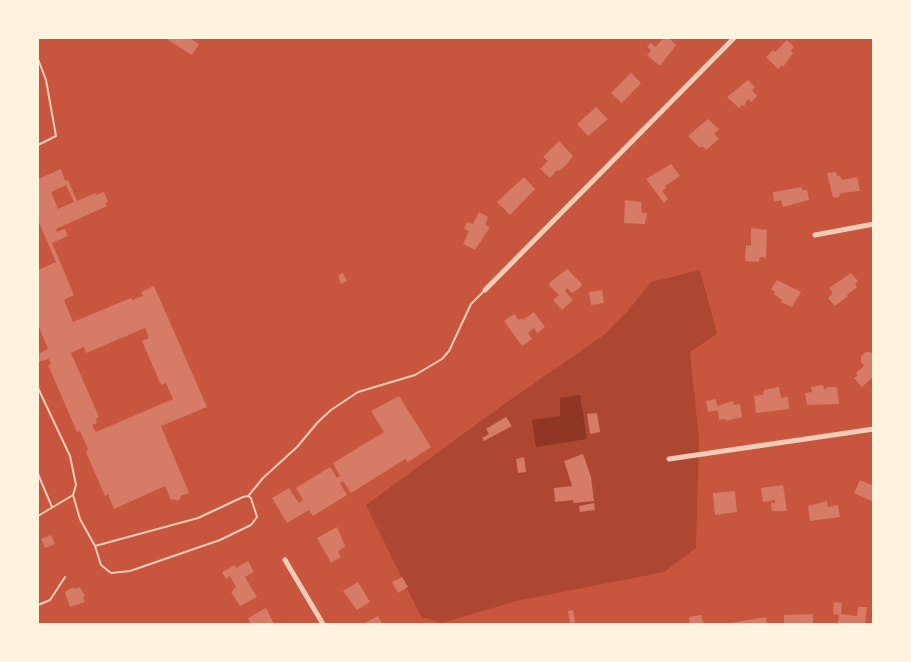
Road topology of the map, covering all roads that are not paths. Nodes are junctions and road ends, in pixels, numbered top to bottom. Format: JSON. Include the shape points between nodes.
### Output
{"nodes":[{"id":1,"x":734,"y":38,"type":"edge"},
{"id":2,"x":38,"y":59,"type":"edge"},
{"id":3,"x":38,"y":145,"type":"edge"},
{"id":4,"x":873,"y":224,"type":"edge"},
{"id":5,"x":815,"y":235,"type":"dead end"},
{"id":6,"x":485,"y":290,"type":"joint"},
{"id":7,"x":38,"y":388,"type":"edge"},
{"id":8,"x":873,"y":429,"type":"edge"},
{"id":9,"x":669,"y":459,"type":"dead end"},
{"id":10,"x":38,"y":474,"type":"edge"},
{"id":11,"x":73,"y":495,"type":"junction"},
{"id":12,"x":248,"y":496,"type":"junction"},
{"id":13,"x":52,"y":507,"type":"junction"},
{"id":14,"x":38,"y":516,"type":"edge"},
{"id":15,"x":95,"y":546,"type":"junction"},
{"id":16,"x":285,"y":560,"type":"dead end"},
{"id":17,"x":65,"y":577,"type":"dead end"},
{"id":18,"x":38,"y":605,"type":"edge"},
{"id":19,"x":323,"y":624,"type":"edge"}],
"edges":[{"from":1,"to":6,"type":"street"},
{"from":2,"to":3,"type":"lane","via":[[46,80],[56,136]]},
{"from":4,"to":5,"type":"street"},
{"from":6,"to":12,"type":"lane","via":[[471,304],[442,359],[415,375],[358,392],[338,405]]},
{"from":7,"to":11,"type":"lane","via":[[70,456],[76,484]]},
{"from":8,"to":9,"type":"street"},
{"from":10,"to":13,"type":"lane"},
{"from":11,"to":13,"type":"lane"},
{"from":11,"to":15,"type":"lane","via":[[80,519]]},
{"from":12,"to":15,"type":"lane","via":[[198,518]]},
{"from":12,"to":15,"type":"lane","via":[[257,517],[251,525],[220,540],[130,570],[111,573],[101,565]]},
{"from":13,"to":14,"type":"lane"},
{"from":16,"to":19,"type":"street"},
{"from":17,"to":18,"type":"lane","via":[[50,600]]}]}
